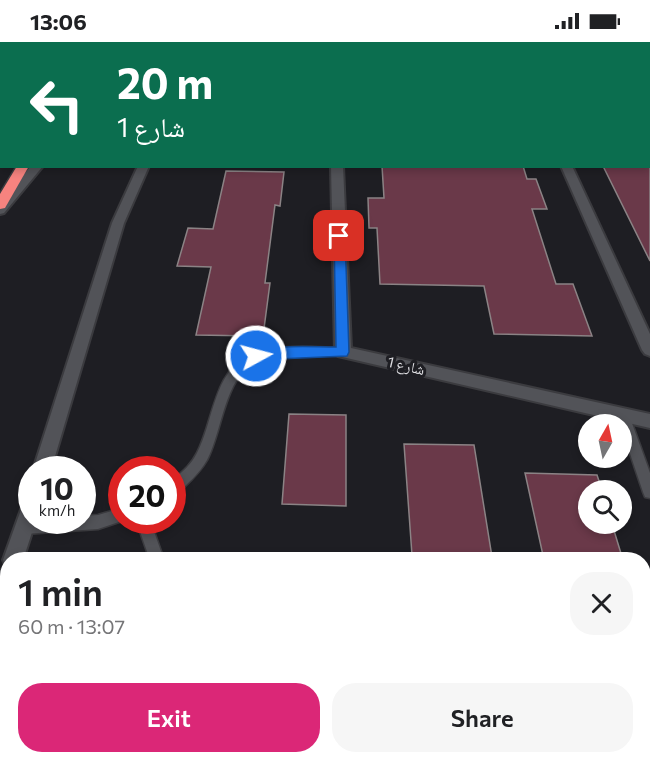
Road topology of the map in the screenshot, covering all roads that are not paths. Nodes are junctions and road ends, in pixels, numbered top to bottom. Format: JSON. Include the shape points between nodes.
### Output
{"nodes":[{"id":1,"x":22,"y":168,"type":"edge"},
{"id":2,"x":36,"y":168,"type":"edge"},
{"id":3,"x":143,"y":168,"type":"edge"},
{"id":4,"x":338,"y":168,"type":"edge"},
{"id":5,"x":567,"y":168,"type":"edge"},
{"id":6,"x":0,"y":205,"type":"edge"},
{"id":7,"x":0,"y":210,"type":"edge"},
{"id":8,"x":650,"y":350,"type":"edge"},
{"id":9,"x":342,"y":352,"type":"junction"},
{"id":10,"x":619,"y":414,"type":"edge"},
{"id":11,"x":632,"y":417,"type":"edge"},
{"id":12,"x":650,"y":421,"type":"edge"},
{"id":13,"x":632,"y":441,"type":"edge"},
{"id":14,"x":46,"y":456,"type":"edge"},
{"id":15,"x":186,"y":477,"type":"edge"},
{"id":16,"x":650,"y":492,"type":"edge"},
{"id":17,"x":22,"y":534,"type":"edge"},
{"id":18,"x":148,"y":534,"type":"edge"},
{"id":19,"x":16,"y":552,"type":"edge"},
{"id":20,"x":154,"y":552,"type":"edge"}],
"edges":[{"from":1,"to":6,"type":"highway"},
{"from":2,"to":7,"type":"street"},
{"from":3,"to":14,"type":"street","via":[[118,223]]},
{"from":4,"to":9,"type":"street"},
{"from":5,"to":8,"type":"street"},
{"from":9,"to":10,"type":"street","name":"شارع 1"},
{"from":9,"to":15,"type":"lane","via":[[284,352],[256,356],[241,363],[226,388],[211,436],[196,467]]},
{"from":11,"to":12,"type":"street","name":"شارع 1"},
{"from":13,"to":16,"type":"lane"},
{"from":17,"to":19,"type":"street"},
{"from":18,"to":20,"type":"lane"}]}
